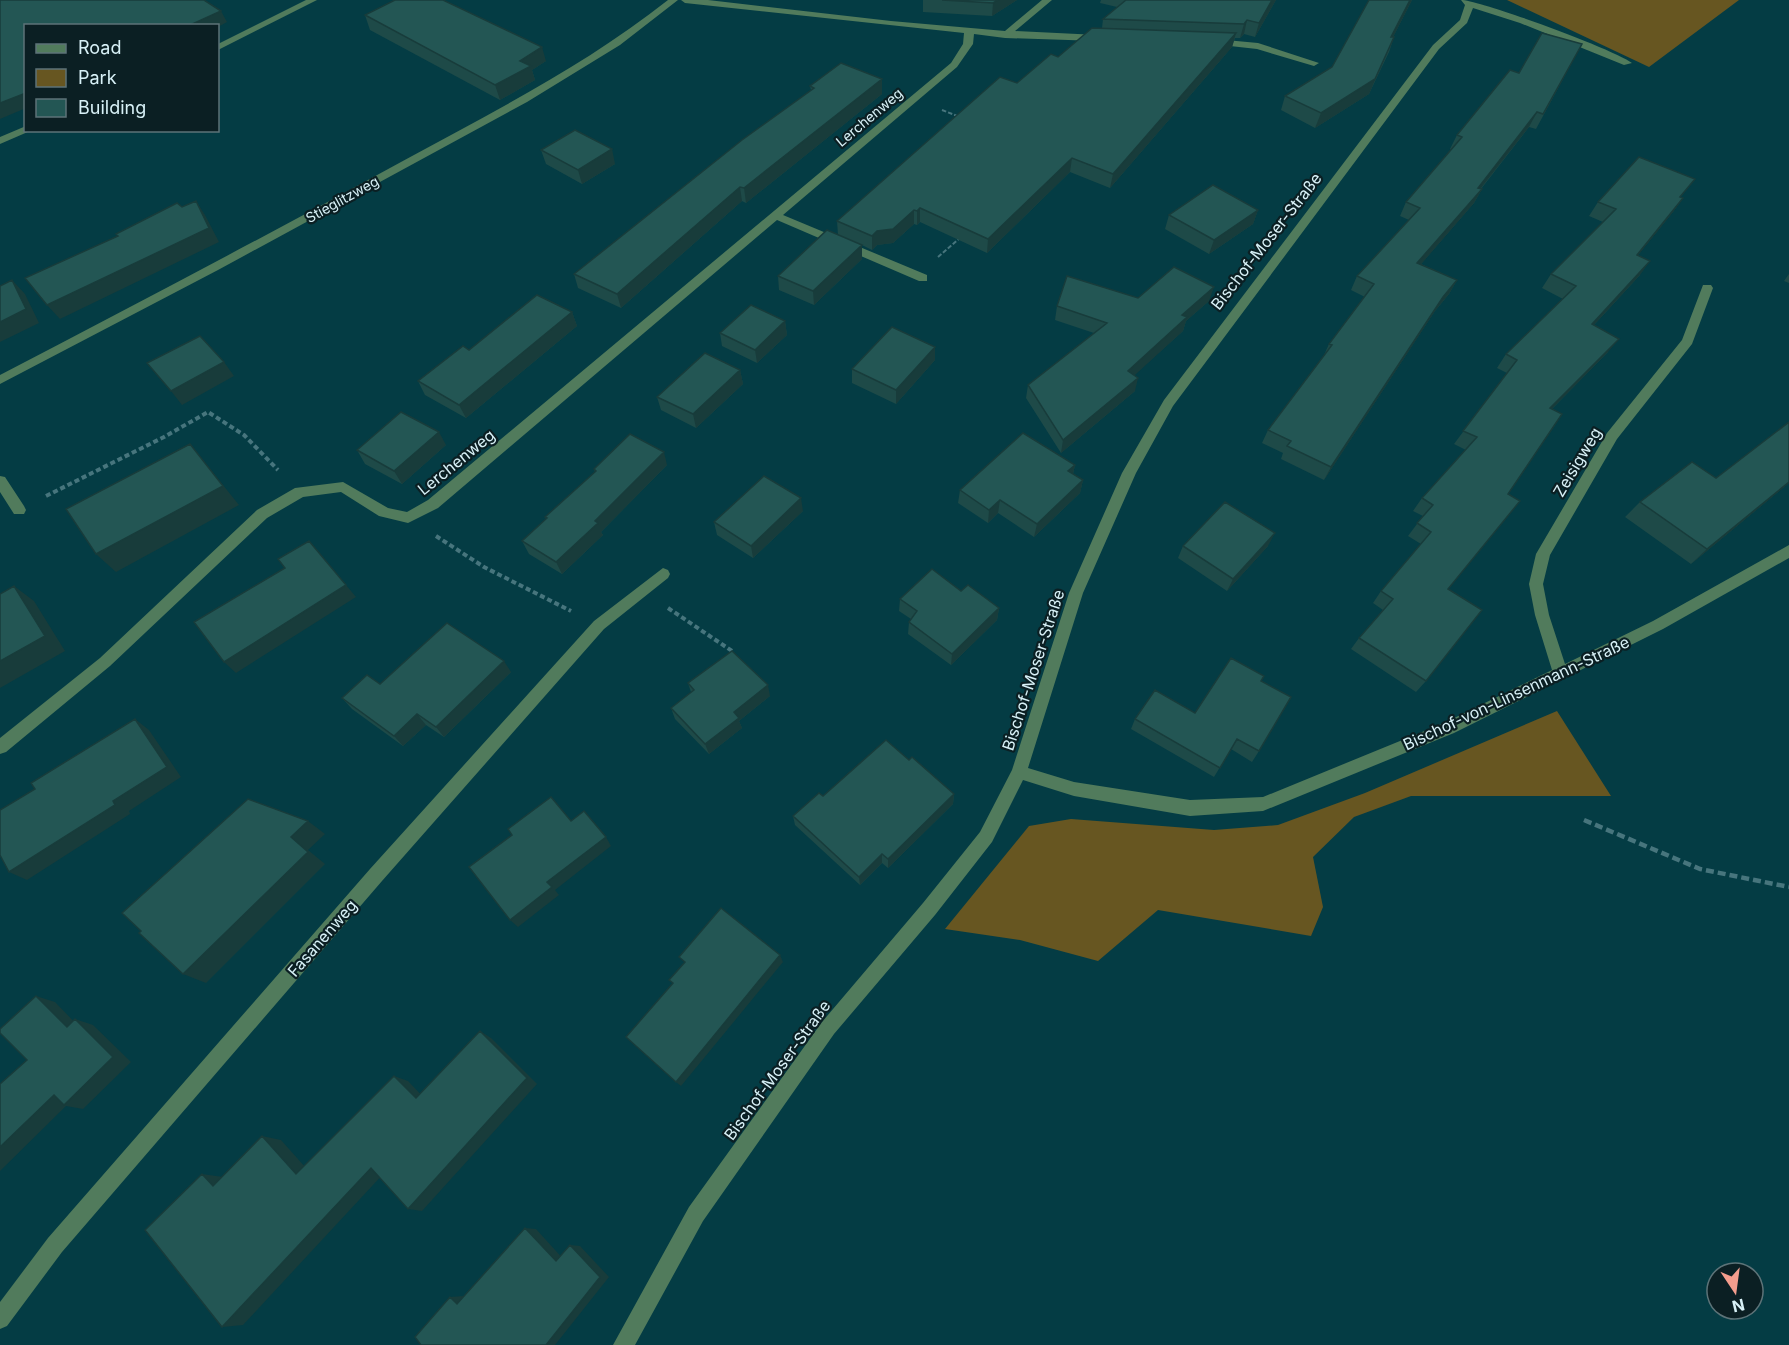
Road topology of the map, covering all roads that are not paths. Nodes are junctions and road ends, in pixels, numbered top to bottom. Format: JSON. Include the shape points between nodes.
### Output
{"nodes":[{"id":1,"x":313,"y":0,"type":"edge"},
{"id":2,"x":674,"y":0,"type":"edge"},
{"id":3,"x":691,"y":0,"type":"edge"},
{"id":4,"x":1048,"y":0,"type":"edge"},
{"id":5,"x":1468,"y":2,"type":"edge"},
{"id":6,"x":969,"y":33,"type":"junction"},
{"id":7,"x":1005,"y":35,"type":"junction"},
{"id":8,"x":1109,"y":39,"type":"edge"},
{"id":9,"x":1201,"y":41,"type":"edge"},
{"id":10,"x":219,"y":47,"type":"edge"},
{"id":11,"x":1314,"y":63,"type":"dead end"},
{"id":12,"x":1627,"y":63,"type":"dead end"},
{"id":13,"x":24,"y":130,"type":"edge"},
{"id":14,"x":0,"y":141,"type":"edge"},
{"id":15,"x":776,"y":215,"type":"junction"},
{"id":16,"x":920,"y":277,"type":"road end"},
{"id":17,"x":1707,"y":288,"type":"dead end"},
{"id":18,"x":0,"y":380,"type":"edge"},
{"id":19,"x":0,"y":481,"type":"edge"},
{"id":20,"x":19,"y":510,"type":"road end"},
{"id":21,"x":1789,"y":551,"type":"edge"},
{"id":22,"x":663,"y":574,"type":"dead end"},
{"id":23,"x":1560,"y":673,"type":"junction"},
{"id":24,"x":0,"y":747,"type":"edge"},
{"id":25,"x":1019,"y":772,"type":"junction"},
{"id":26,"x":0,"y":1319,"type":"edge"},
{"id":27,"x":624,"y":1345,"type":"edge"}],
"edges":[{"from":1,"to":10,"type":"street"},
{"from":2,"to":18,"type":"street","name":"Stieglitzweg","via":[[644,26],[588,62],[349,195]]},
{"from":3,"to":6,"type":"street"},
{"from":4,"to":7,"type":"street"},
{"from":5,"to":12,"type":"street"},
{"from":5,"to":25,"type":"street","name":"Bischof-Moser-Straße","via":[[1464,21],[1430,56],[1168,403],[1129,472],[1076,593]]},
{"from":6,"to":7,"type":"street"},
{"from":6,"to":15,"type":"street","name":"Lerchenweg","via":[[968,44],[954,65]]},
{"from":7,"to":8,"type":"street"},
{"from":9,"to":11,"type":"street","via":[[1258,46]]},
{"from":13,"to":14,"type":"street"},
{"from":15,"to":16,"type":"street"},
{"from":15,"to":24,"type":"street","name":"Lerchenweg","via":[[433,504],[408,518],[384,512],[343,487],[300,492],[262,514],[105,662]]},
{"from":17,"to":23,"type":"street","name":"Zeisigweg","via":[[1688,341],[1612,436],[1543,554],[1536,584]]},
{"from":19,"to":20,"type":"street"},
{"from":21,"to":23,"type":"street","name":"Bischof-von-Linsenmann-Straße","via":[[1658,626]]},
{"from":22,"to":26,"type":"street","name":"Fasanenweg","via":[[599,626],[369,884],[79,1218]]},
{"from":23,"to":25,"type":"street","name":"Bischof-von-Linsenmann-Straße","via":[[1449,728],[1263,804],[1190,808],[1074,789]]},
{"from":25,"to":27,"type":"street","name":"Bischof-Moser-Straße","via":[[986,837],[828,1028],[696,1214]]}]}
